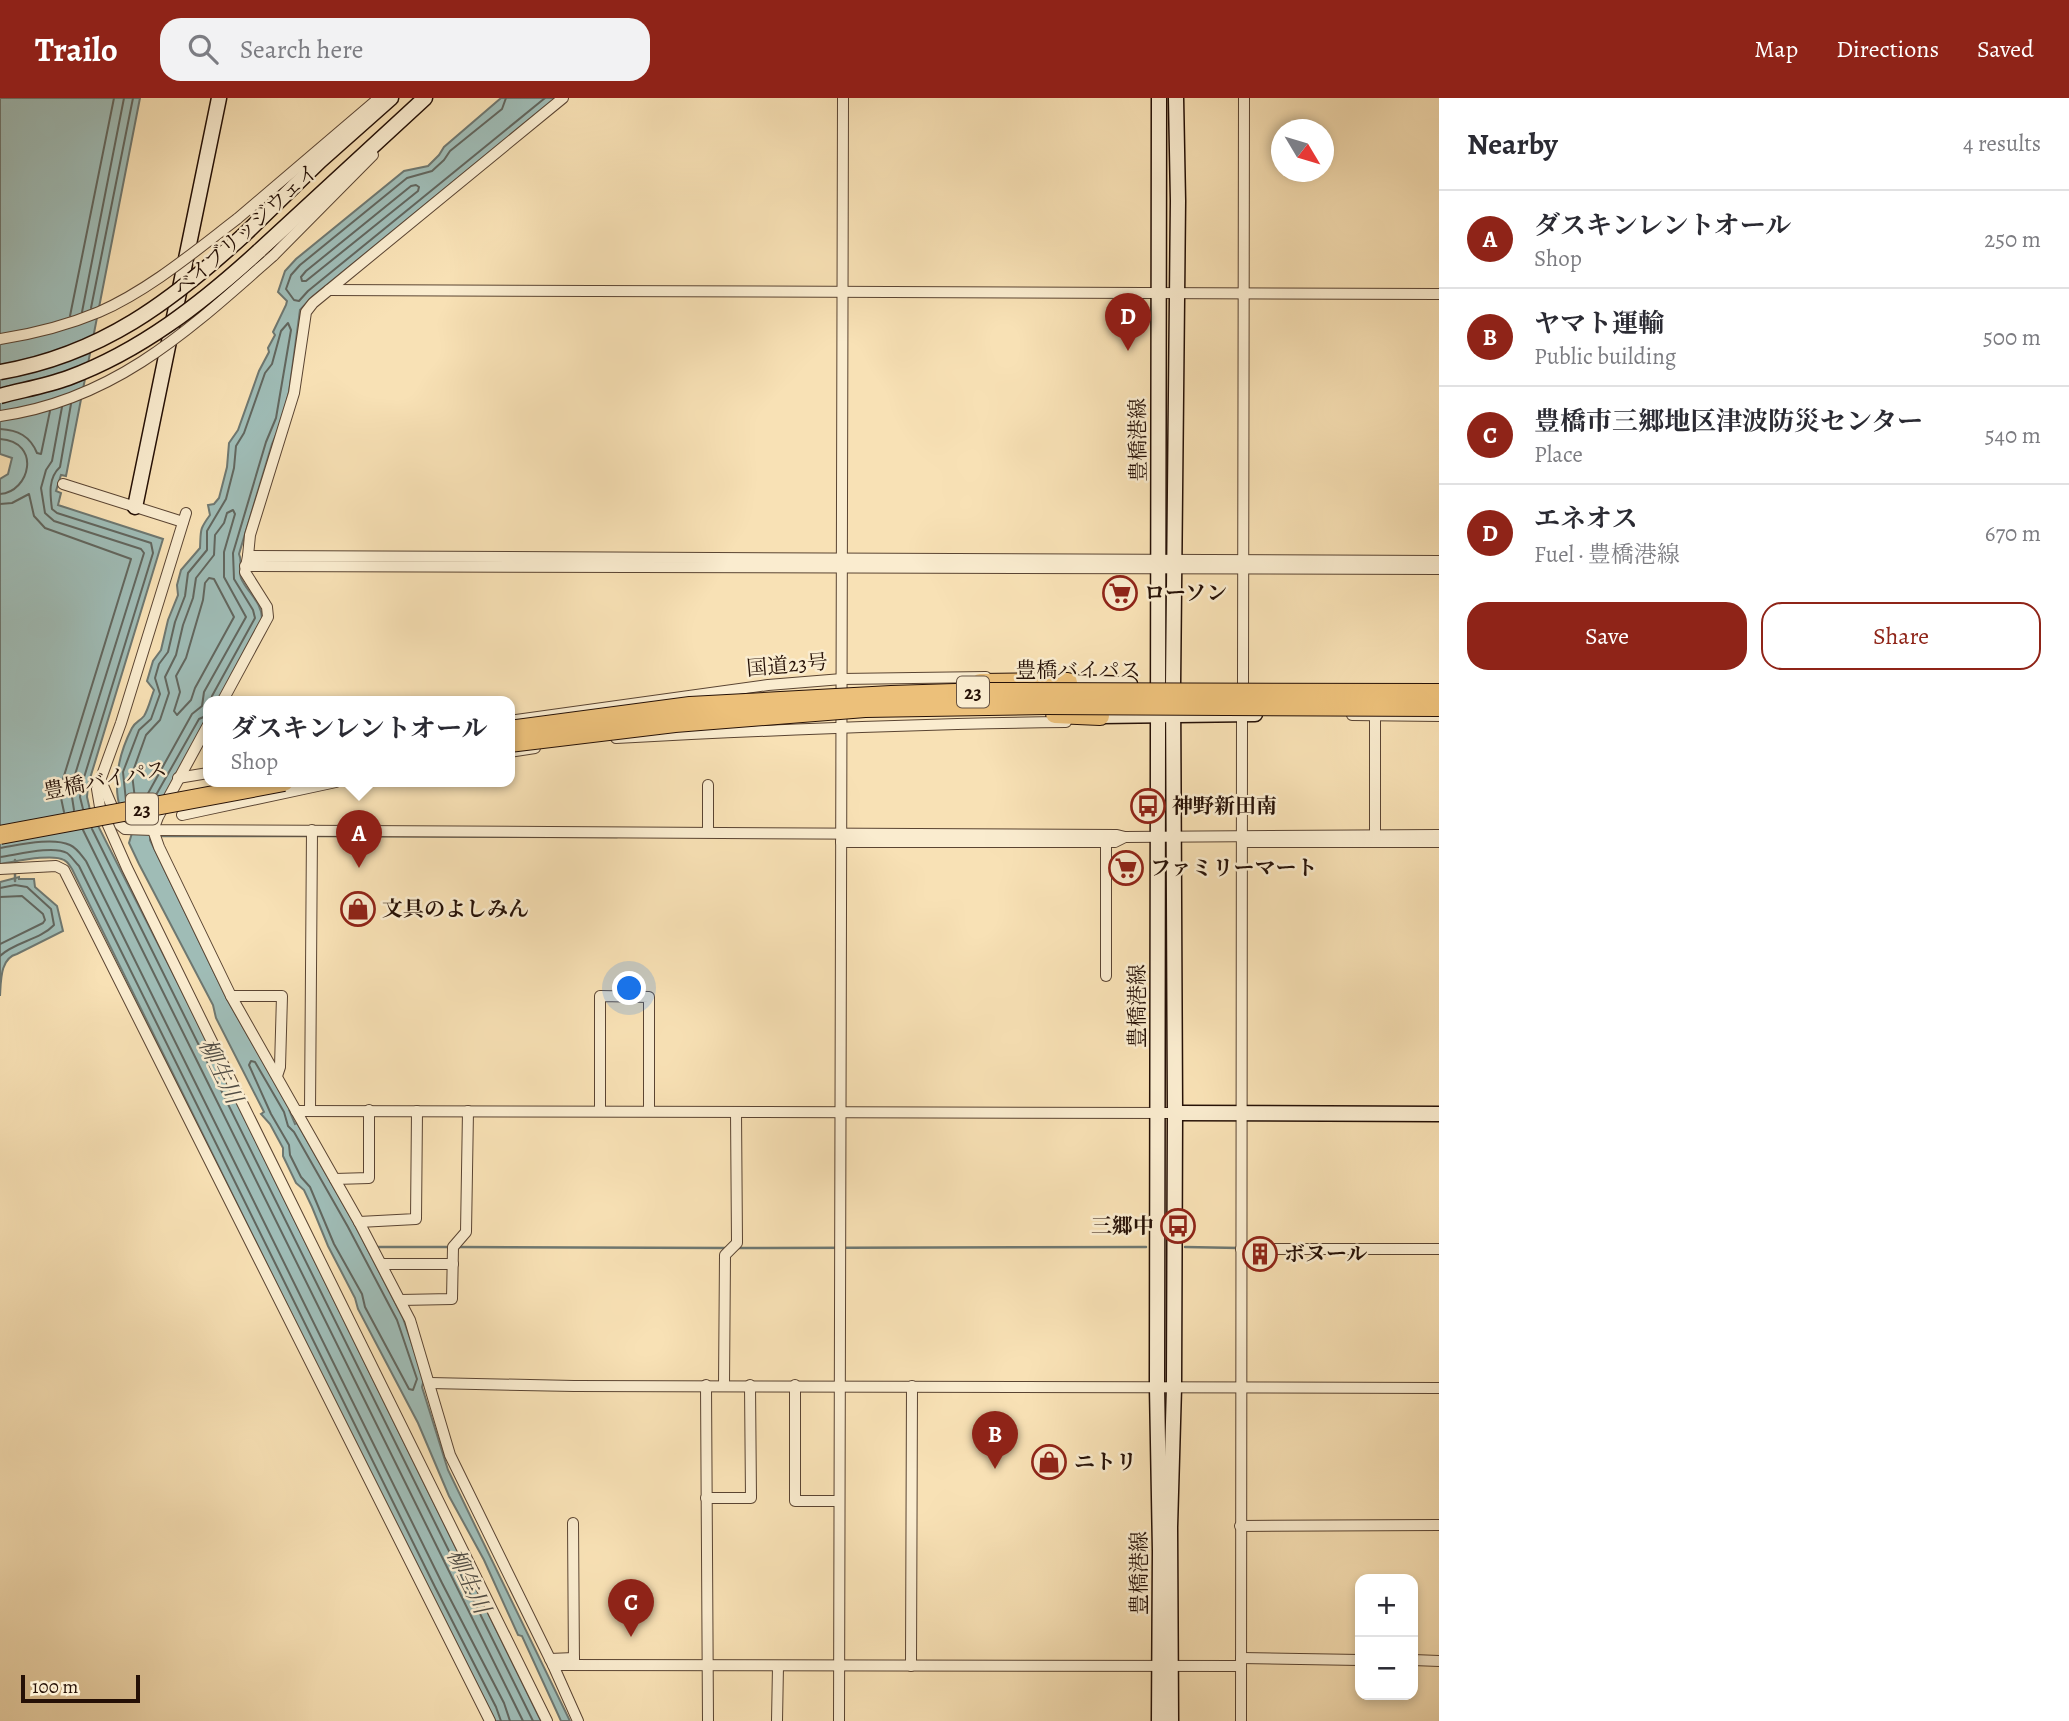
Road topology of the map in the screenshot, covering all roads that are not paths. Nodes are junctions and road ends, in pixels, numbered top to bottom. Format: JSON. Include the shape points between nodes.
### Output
{"nodes":[{"id":1,"x":219,"y":98,"type":"edge"},
{"id":2,"x":379,"y":98,"type":"edge"},
{"id":3,"x":391,"y":98,"type":"edge"},
{"id":4,"x":425,"y":98,"type":"edge"},
{"id":5,"x":563,"y":98,"type":"edge"},
{"id":6,"x":843,"y":98,"type":"edge"},
{"id":7,"x":1160,"y":98,"type":"edge"},
{"id":8,"x":1176,"y":98,"type":"edge"},
{"id":9,"x":1244,"y":98,"type":"edge"},
{"id":10,"x":266,"y":253,"type":"junction"},
{"id":11,"x":329,"y":290,"type":"junction"},
{"id":12,"x":841,"y":292,"type":"junction"},
{"id":13,"x":1160,"y":292,"type":"junction"},
{"id":14,"x":1176,"y":293,"type":"junction"},
{"id":15,"x":1244,"y":293,"type":"junction"},
{"id":16,"x":1439,"y":294,"type":"edge"},
{"id":17,"x":0,"y":339,"type":"edge"},
{"id":18,"x":0,"y":372,"type":"edge"},
{"id":19,"x":0,"y":396,"type":"edge"},
{"id":20,"x":0,"y":416,"type":"edge"},
{"id":21,"x":63,"y":484,"type":"dead end"},
{"id":22,"x":135,"y":507,"type":"junction"},
{"id":23,"x":246,"y":561,"type":"junction"},
{"id":24,"x":1439,"y":561,"type":"edge"},
{"id":25,"x":843,"y":563,"type":"junction"},
{"id":26,"x":1159,"y":565,"type":"junction"},
{"id":27,"x":1175,"y":565,"type":"junction"},
{"id":28,"x":1243,"y":565,"type":"junction"},
{"id":29,"x":1404,"y":565,"type":"junction"},
{"id":30,"x":1439,"y":569,"type":"edge"},
{"id":31,"x":842,"y":679,"type":"junction"},
{"id":32,"x":1069,"y":682,"type":"junction"},
{"id":33,"x":1166,"y":685,"type":"junction"},
{"id":34,"x":1439,"y":685,"type":"edge"},
{"id":35,"x":1243,"y":686,"type":"junction"},
{"id":36,"x":1309,"y":686,"type":"junction"},
{"id":37,"x":1439,"y":693,"type":"edge"},
{"id":38,"x":225,"y":696,"type":"edge"},
{"id":39,"x":690,"y":706,"type":"junction"},
{"id":40,"x":610,"y":707,"type":"junction"},
{"id":41,"x":1439,"y":707,"type":"edge"},
{"id":42,"x":1309,"y":713,"type":"junction"},
{"id":43,"x":1242,"y":715,"type":"junction"},
{"id":44,"x":1100,"y":716,"type":"junction"},
{"id":45,"x":1166,"y":716,"type":"junction"},
{"id":46,"x":1375,"y":716,"type":"junction"},
{"id":47,"x":1439,"y":716,"type":"edge"},
{"id":48,"x":515,"y":720,"type":"edge"},
{"id":49,"x":721,"y":720,"type":"junction"},
{"id":50,"x":842,"y":726,"type":"junction"},
{"id":51,"x":515,"y":729,"type":"edge"},
{"id":52,"x":203,"y":734,"type":"edge"},
{"id":53,"x":615,"y":738,"type":"junction"},
{"id":54,"x":515,"y":742,"type":"edge"},
{"id":55,"x":515,"y":751,"type":"edge"},
{"id":56,"x":203,"y":774,"type":"edge"},
{"id":57,"x":178,"y":778,"type":"junction"},
{"id":58,"x":102,"y":781,"type":"junction"},
{"id":59,"x":203,"y":785,"type":"edge"},
{"id":60,"x":708,"y":785,"type":"dead end"},
{"id":61,"x":257,"y":787,"type":"edge"},
{"id":62,"x":313,"y":787,"type":"edge"},
{"id":63,"x":182,"y":815,"type":"junction"},
{"id":64,"x":0,"y":823,"type":"edge"},
{"id":65,"x":183,"y":829,"type":"junction"},
{"id":66,"x":708,"y":832,"type":"junction"},
{"id":67,"x":154,"y":833,"type":"junction"},
{"id":68,"x":312,"y":834,"type":"junction"},
{"id":69,"x":0,"y":835,"type":"edge"},
{"id":70,"x":1439,"y":835,"type":"edge"},
{"id":71,"x":841,"y":837,"type":"junction"},
{"id":72,"x":1158,"y":837,"type":"junction"},
{"id":73,"x":1176,"y":837,"type":"junction"},
{"id":74,"x":1378,"y":837,"type":"junction"},
{"id":75,"x":1106,"y":838,"type":"junction"},
{"id":76,"x":1243,"y":838,"type":"junction"},
{"id":77,"x":1404,"y":838,"type":"junction"},
{"id":78,"x":1439,"y":842,"type":"edge"},
{"id":79,"x":10,"y":868,"type":"edge"},
{"id":80,"x":1106,"y":976,"type":"dead end"},
{"id":81,"x":231,"y":996,"type":"junction"},
{"id":82,"x":277,"y":1076,"type":"junction"},
{"id":83,"x":310,"y":1110,"type":"junction"},
{"id":84,"x":369,"y":1110,"type":"junction"},
{"id":85,"x":296,"y":1111,"type":"junction"},
{"id":86,"x":417,"y":1111,"type":"junction"},
{"id":87,"x":468,"y":1111,"type":"junction"},
{"id":88,"x":600,"y":1111,"type":"junction"},
{"id":89,"x":649,"y":1111,"type":"junction"},
{"id":90,"x":736,"y":1112,"type":"junction"},
{"id":91,"x":840,"y":1112,"type":"junction"},
{"id":92,"x":1175,"y":1113,"type":"junction"},
{"id":93,"x":1157,"y":1114,"type":"junction"},
{"id":94,"x":1242,"y":1114,"type":"junction"},
{"id":95,"x":1439,"y":1114,"type":"edge"},
{"id":96,"x":335,"y":1179,"type":"junction"},
{"id":97,"x":359,"y":1222,"type":"junction"},
{"id":98,"x":1241,"y":1249,"type":"junction"},
{"id":99,"x":1439,"y":1249,"type":"edge"},
{"id":100,"x":382,"y":1264,"type":"junction"},
{"id":101,"x":453,"y":1264,"type":"junction"},
{"id":102,"x":400,"y":1300,"type":"junction"},
{"id":103,"x":430,"y":1383,"type":"junction"},
{"id":104,"x":706,"y":1385,"type":"junction"},
{"id":105,"x":724,"y":1385,"type":"junction"},
{"id":106,"x":750,"y":1385,"type":"junction"},
{"id":107,"x":795,"y":1385,"type":"junction"},
{"id":108,"x":839,"y":1386,"type":"junction"},
{"id":109,"x":912,"y":1386,"type":"junction"},
{"id":110,"x":1157,"y":1387,"type":"junction"},
{"id":111,"x":1174,"y":1387,"type":"junction"},
{"id":112,"x":1241,"y":1387,"type":"junction"},
{"id":113,"x":1439,"y":1388,"type":"edge"},
{"id":114,"x":706,"y":1498,"type":"junction"},
{"id":115,"x":838,"y":1501,"type":"junction"},
{"id":116,"x":573,"y":1523,"type":"dead end"},
{"id":117,"x":1240,"y":1525,"type":"junction"},
{"id":118,"x":1439,"y":1525,"type":"edge"},
{"id":119,"x":1355,"y":1660,"type":"edge"},
{"id":120,"x":1418,"y":1660,"type":"edge"},
{"id":121,"x":1439,"y":1661,"type":"edge"},
{"id":122,"x":552,"y":1662,"type":"junction"},
{"id":123,"x":574,"y":1662,"type":"junction"},
{"id":124,"x":1241,"y":1662,"type":"junction"},
{"id":125,"x":708,"y":1666,"type":"junction"},
{"id":126,"x":778,"y":1666,"type":"junction"},
{"id":127,"x":839,"y":1666,"type":"junction"},
{"id":128,"x":911,"y":1666,"type":"junction"},
{"id":129,"x":1165,"y":1667,"type":"junction"},
{"id":130,"x":489,"y":1721,"type":"edge"},
{"id":131,"x":547,"y":1721,"type":"edge"},
{"id":132,"x":578,"y":1721,"type":"edge"},
{"id":133,"x":708,"y":1721,"type":"edge"},
{"id":134,"x":777,"y":1721,"type":"edge"},
{"id":135,"x":839,"y":1721,"type":"edge"},
{"id":136,"x":1159,"y":1721,"type":"edge"},
{"id":137,"x":1171,"y":1721,"type":"edge"},
{"id":138,"x":1241,"y":1721,"type":"edge"}],
"edges":[{"from":1,"to":22,"type":"main road"},
{"from":2,"to":17,"type":"street","bridge":true,"via":[[237,219],[145,287],[99,312]]},
{"from":3,"to":18,"type":"main road","name":"ベイブリッジウェイ","bridge":true,"via":[[193,281],[156,309],[93,344]]},
{"from":4,"to":10,"type":"main road","name":"ベイブリッジウェイ"},
{"from":5,"to":11,"type":"street"},
{"from":6,"to":12,"type":"street"},
{"from":7,"to":13,"type":"main road","name":"豊橋港線"},
{"from":8,"to":14,"type":"main road","name":"豊橋港線"},
{"from":9,"to":15,"type":"street"},
{"from":10,"to":19,"type":"main road","name":"ベイブリッジウェイ","bridge":true,"via":[[133,348],[66,379]]},
{"from":10,"to":20,"type":"street","bridge":true,"via":[[195,324],[136,367],[60,401]]},
{"from":11,"to":12,"type":"street"},
{"from":11,"to":23,"type":"street","via":[[306,312],[294,393]]},
{"from":12,"to":13,"type":"street"},
{"from":12,"to":25,"type":"street"},
{"from":13,"to":14,"type":"street"},
{"from":13,"to":26,"type":"main road","name":"豊橋港線"},
{"from":14,"to":15,"type":"street"},
{"from":14,"to":27,"type":"main road","name":"豊橋港線"},
{"from":15,"to":16,"type":"street"},
{"from":15,"to":28,"type":"street"},
{"from":21,"to":22,"type":"street"},
{"from":22,"to":58,"type":"street","via":[[184,517]]},
{"from":23,"to":25,"type":"street"},
{"from":23,"to":38,"type":"street","via":[[247,578],[267,607],[268,617]]},
{"from":24,"to":29,"type":"street"},
{"from":25,"to":26,"type":"street"},
{"from":25,"to":31,"type":"street"},
{"from":26,"to":27,"type":"street"},
{"from":26,"to":33,"type":"main road","name":"豊橋港線"},
{"from":27,"to":28,"type":"street"},
{"from":27,"to":33,"type":"main road","name":"豊橋港線"},
{"from":28,"to":29,"type":"street"},
{"from":28,"to":35,"type":"street"},
{"from":29,"to":30,"type":"street"},
{"from":31,"to":32,"type":"street","name":"国道23号","number":"23","via":[[1046,676]]},
{"from":31,"to":40,"type":"street","name":"国道23号","number":"23","via":[[710,691]]},
{"from":31,"to":50,"type":"street"},
{"from":32,"to":33,"type":"main road"},
{"from":32,"to":39,"type":"highway","number":"23","bridge":true,"via":[[804,689]]},
{"from":33,"to":35,"type":"street"},
{"from":33,"to":45,"type":"main road","name":"豊橋港線"},
{"from":34,"to":36,"type":"street"},
{"from":35,"to":36,"type":"street"},
{"from":36,"to":42,"type":"street"},
{"from":37,"to":39,"type":"highway","name":"豊橋バイパス","number":"23","bridge":true,"via":[[987,692]]},
{"from":39,"to":51,"type":"highway","name":"豊橋バイパス","number":"23","bridge":true},
{"from":40,"to":48,"type":"street","name":"国道23号","number":"23"},
{"from":40,"to":53,"type":"street"},
{"from":41,"to":49,"type":"highway","name":"豊橋バイパス","number":"23","bridge":true,"via":[[952,706]]},
{"from":42,"to":43,"type":"main road"},
{"from":42,"to":46,"type":"street"},
{"from":43,"to":45,"type":"main road"},
{"from":43,"to":76,"type":"street"},
{"from":44,"to":45,"type":"main road"},
{"from":44,"to":49,"type":"highway","number":"23","bridge":true,"via":[[980,713]]},
{"from":44,"to":50,"type":"street","via":[[1065,722]]},
{"from":45,"to":72,"type":"main road","name":"豊橋港線"},
{"from":45,"to":73,"type":"main road","name":"豊橋港線"},
{"from":46,"to":47,"type":"street"},
{"from":46,"to":74,"type":"street"},
{"from":49,"to":54,"type":"highway","name":"豊橋バイパス","number":"23","bridge":true},
{"from":50,"to":53,"type":"street"},
{"from":50,"to":71,"type":"street"},
{"from":52,"to":57,"type":"street"},
{"from":53,"to":55,"type":"street"},
{"from":56,"to":57,"type":"street","number":"23"},
{"from":57,"to":63,"type":"street"},
{"from":57,"to":67,"type":"street"},
{"from":58,"to":67,"type":"street","via":[[120,825]]},
{"from":58,"to":131,"type":"street","via":[[97,789],[100,807],[127,868]]},
{"from":59,"to":64,"type":"highway","name":"豊橋バイパス","number":"23"},
{"from":60,"to":66,"type":"street"},
{"from":61,"to":69,"type":"highway","name":"豊橋バイパス","number":"23","bridge":true},
{"from":62,"to":63,"type":"street"},
{"from":63,"to":65,"type":"street"},
{"from":65,"to":67,"type":"street"},
{"from":65,"to":68,"type":"street"},
{"from":66,"to":68,"type":"street"},
{"from":66,"to":71,"type":"street"},
{"from":67,"to":81,"type":"street"},
{"from":68,"to":83,"type":"street"},
{"from":70,"to":77,"type":"street"},
{"from":71,"to":75,"type":"street"},
{"from":71,"to":91,"type":"street"},
{"from":72,"to":73,"type":"street"},
{"from":72,"to":75,"type":"street"},
{"from":72,"to":93,"type":"main road","name":"豊橋港線"},
{"from":73,"to":76,"type":"street"},
{"from":73,"to":92,"type":"main road","name":"豊橋港線"},
{"from":74,"to":76,"type":"street"},
{"from":74,"to":77,"type":"street"},
{"from":75,"to":80,"type":"street"},
{"from":76,"to":94,"type":"street"},
{"from":77,"to":78,"type":"street"},
{"from":79,"to":130,"type":"street","via":[[56,866],[64,870]]},
{"from":81,"to":82,"type":"street"},
{"from":81,"to":82,"type":"street","via":[[282,996]]},
{"from":82,"to":85,"type":"street"},
{"from":83,"to":84,"type":"street"},
{"from":83,"to":85,"type":"street"},
{"from":84,"to":86,"type":"street"},
{"from":84,"to":96,"type":"street","via":[[369,1178]]},
{"from":85,"to":96,"type":"street"},
{"from":86,"to":87,"type":"street"},
{"from":86,"to":97,"type":"street","via":[[416,1219]]},
{"from":87,"to":88,"type":"street"},
{"from":87,"to":101,"type":"street","via":[[466,1232],[454,1247]]},
{"from":88,"to":89,"type":"street"},
{"from":88,"to":89,"type":"street","via":[[600,996],[649,997]]},
{"from":89,"to":90,"type":"street"},
{"from":90,"to":91,"type":"street"},
{"from":90,"to":105,"type":"street","via":[[737,1243],[725,1255]]},
{"from":91,"to":93,"type":"street"},
{"from":91,"to":108,"type":"street"},
{"from":92,"to":93,"type":"street"},
{"from":92,"to":94,"type":"main road"},
{"from":92,"to":111,"type":"main road","name":"豊橋港線"},
{"from":93,"to":110,"type":"main road","name":"豊橋港線"},
{"from":94,"to":95,"type":"main road"},
{"from":94,"to":98,"type":"street"},
{"from":96,"to":97,"type":"street"},
{"from":97,"to":100,"type":"street"},
{"from":98,"to":99,"type":"street"},
{"from":98,"to":112,"type":"street"},
{"from":100,"to":101,"type":"street"},
{"from":100,"to":102,"type":"street"},
{"from":101,"to":102,"type":"street","via":[[452,1299]]},
{"from":102,"to":103,"type":"street"},
{"from":103,"to":104,"type":"street"},
{"from":103,"to":122,"type":"street","via":[[450,1455]]},
{"from":104,"to":105,"type":"street"},
{"from":104,"to":114,"type":"street"},
{"from":105,"to":106,"type":"street"},
{"from":106,"to":107,"type":"street"},
{"from":106,"to":114,"type":"street","via":[[751,1498]]},
{"from":107,"to":108,"type":"street"},
{"from":107,"to":115,"type":"street","via":[[795,1501]]},
{"from":108,"to":109,"type":"street"},
{"from":108,"to":115,"type":"street"},
{"from":109,"to":110,"type":"street"},
{"from":109,"to":128,"type":"street"},
{"from":110,"to":111,"type":"street"},
{"from":110,"to":129,"type":"main road","name":"豊橋港線"},
{"from":111,"to":112,"type":"street"},
{"from":111,"to":129,"type":"main road","name":"豊橋港線"},
{"from":112,"to":113,"type":"street"},
{"from":112,"to":117,"type":"street"},
{"from":114,"to":125,"type":"street"},
{"from":115,"to":127,"type":"street"},
{"from":116,"to":123,"type":"street"},
{"from":117,"to":118,"type":"street"},
{"from":117,"to":124,"type":"street"},
{"from":119,"to":124,"type":"street"},
{"from":120,"to":121,"type":"street"},
{"from":122,"to":123,"type":"street"},
{"from":122,"to":132,"type":"street"},
{"from":123,"to":125,"type":"street"},
{"from":124,"to":129,"type":"street"},
{"from":124,"to":138,"type":"street"},
{"from":125,"to":126,"type":"street"},
{"from":125,"to":133,"type":"street"},
{"from":126,"to":127,"type":"street"},
{"from":126,"to":134,"type":"street"},
{"from":127,"to":128,"type":"street"},
{"from":127,"to":135,"type":"street"},
{"from":128,"to":129,"type":"street"},
{"from":129,"to":136,"type":"main road","name":"豊橋港線"},
{"from":129,"to":137,"type":"main road","name":"豊橋港線"}]}
